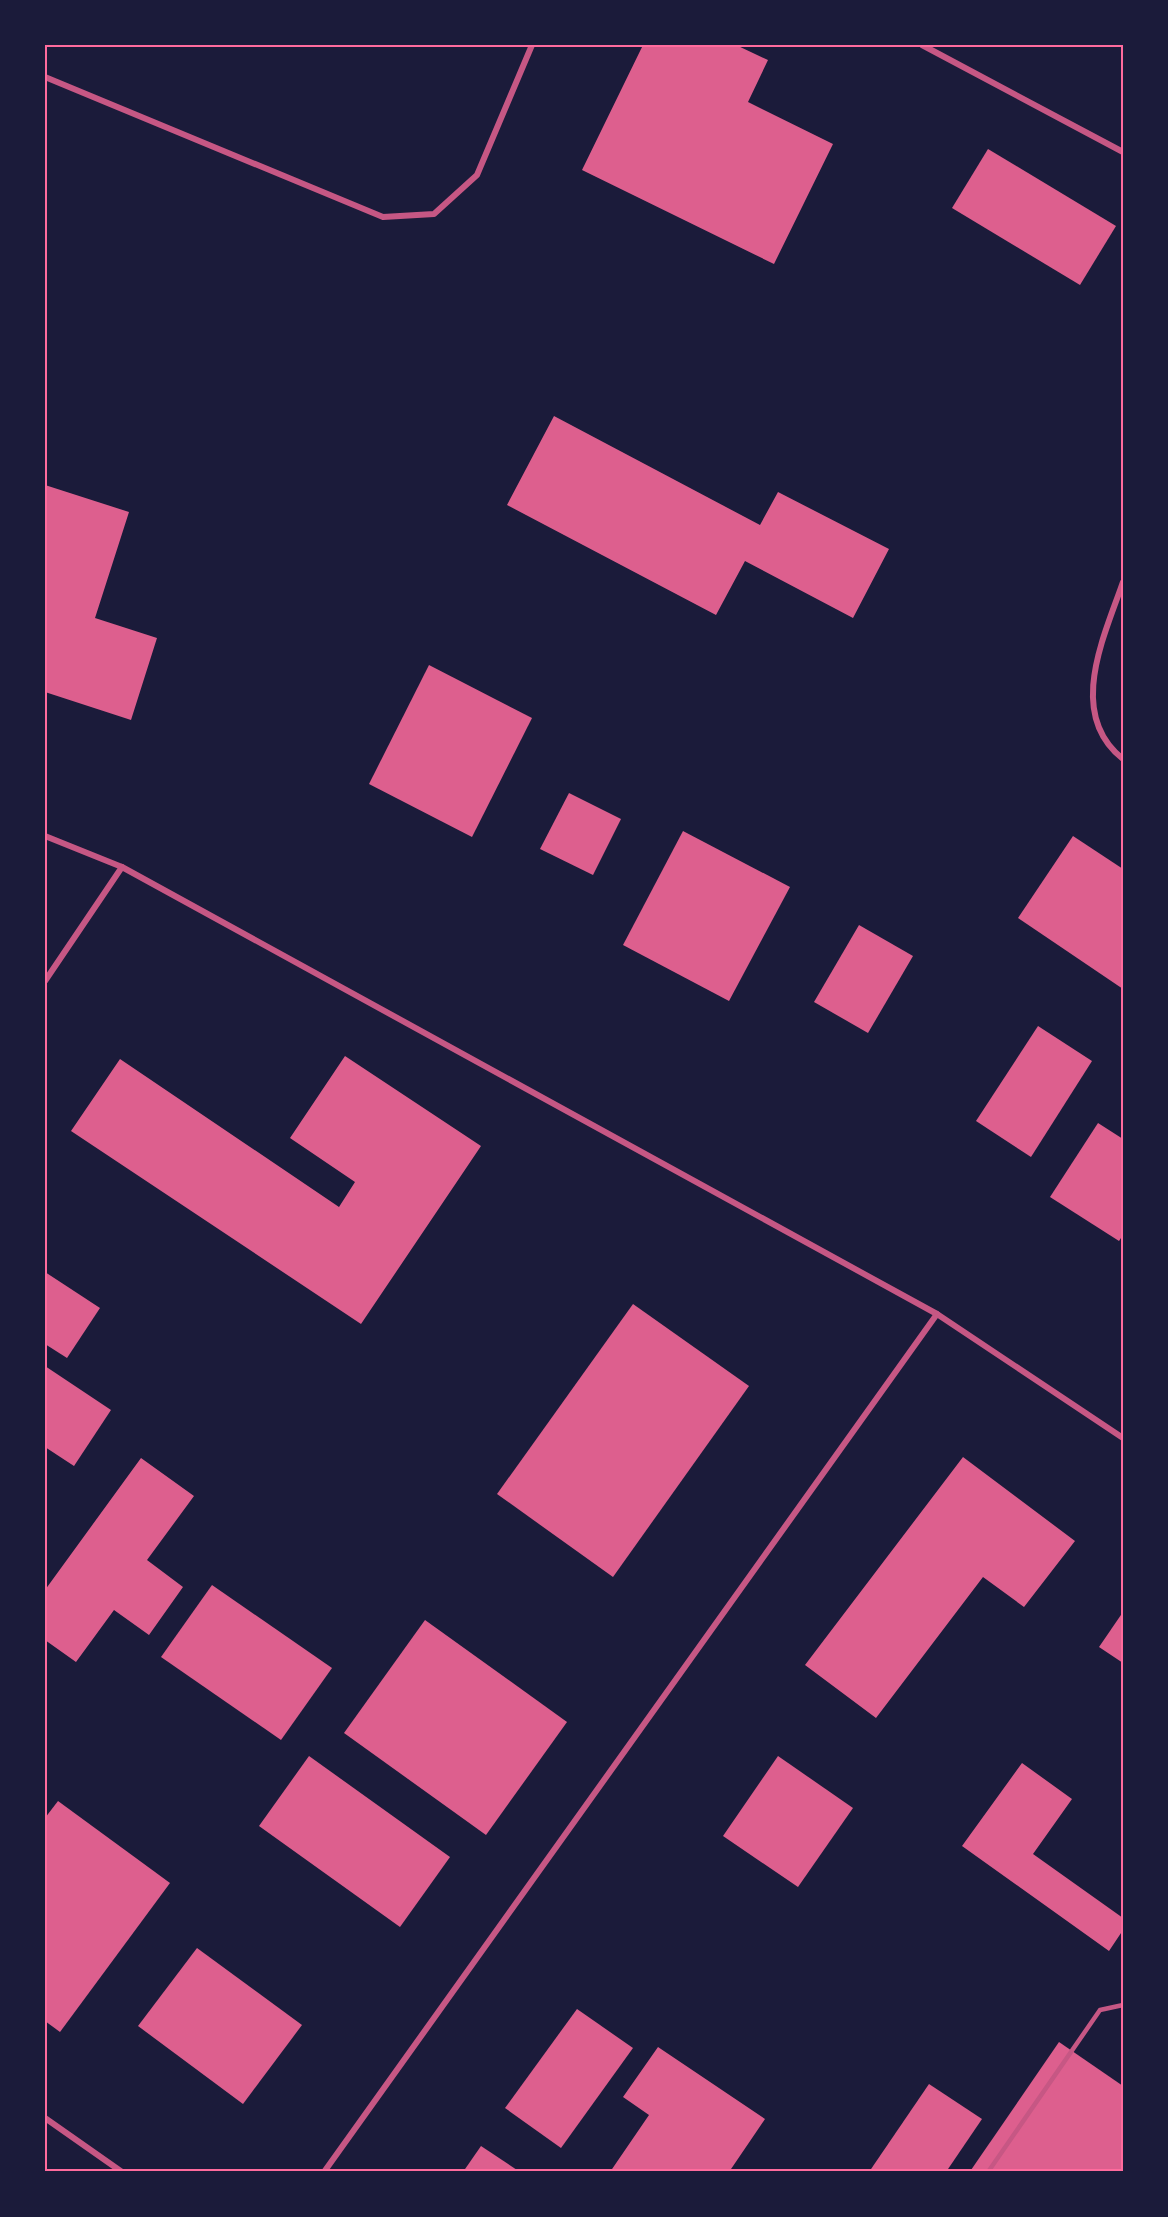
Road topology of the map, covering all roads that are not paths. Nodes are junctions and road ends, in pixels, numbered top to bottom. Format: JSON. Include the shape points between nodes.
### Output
{"nodes":[{"id":1,"x":532,"y":45,"type":"edge"},
{"id":2,"x":922,"y":45,"type":"edge"},
{"id":3,"x":45,"y":77,"type":"edge"},
{"id":4,"x":1123,"y":152,"type":"edge"},
{"id":5,"x":1123,"y":582,"type":"edge"},
{"id":6,"x":1123,"y":759,"type":"edge"},
{"id":7,"x":45,"y":836,"type":"edge"},
{"id":8,"x":122,"y":867,"type":"junction"},
{"id":9,"x":45,"y":981,"type":"edge"},
{"id":10,"x":936,"y":1314,"type":"junction"},
{"id":11,"x":1123,"y":1438,"type":"edge"},
{"id":12,"x":1123,"y":2005,"type":"edge"},
{"id":13,"x":45,"y":2118,"type":"edge"},
{"id":14,"x":122,"y":2172,"type":"edge"},
{"id":15,"x":324,"y":2172,"type":"edge"},
{"id":16,"x":988,"y":2172,"type":"edge"}],
"edges":[{"from":1,"to":3,"type":"street","via":[[477,175],[434,214],[383,217]]},
{"from":2,"to":4,"type":"street"},
{"from":5,"to":6,"type":"street","via":[[1093,674],[1092,710],[1110,749]]},
{"from":7,"to":8,"type":"street"},
{"from":8,"to":9,"type":"street"},
{"from":8,"to":10,"type":"street"},
{"from":10,"to":11,"type":"street"},
{"from":10,"to":15,"type":"street"},
{"from":12,"to":16,"type":"lane","via":[[1100,2010]]},
{"from":13,"to":14,"type":"street"}]}
